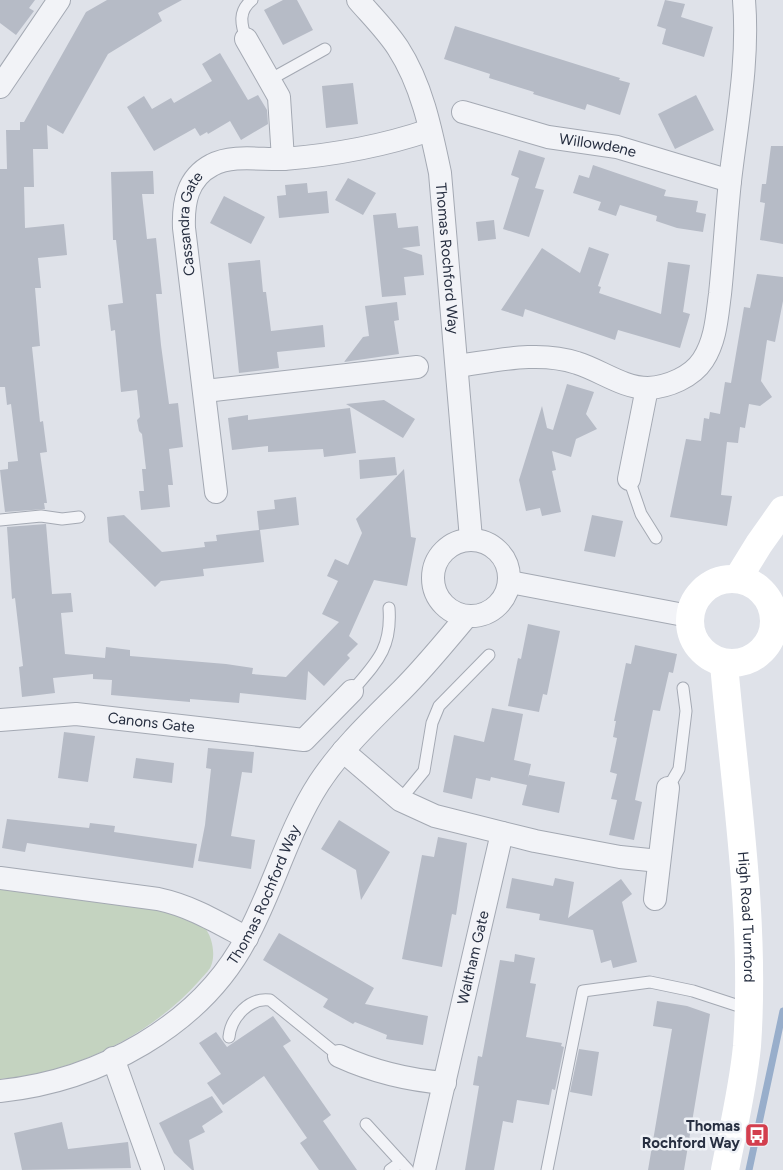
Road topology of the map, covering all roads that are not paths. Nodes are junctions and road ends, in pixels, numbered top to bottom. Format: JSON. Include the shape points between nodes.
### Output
{"nodes":[{"id":1,"x":59,"y":0,"type":"edge"},
{"id":2,"x":252,"y":0,"type":"edge"},
{"id":3,"x":358,"y":0,"type":"edge"},
{"id":4,"x":744,"y":0,"type":"edge"},
{"id":5,"x":246,"y":39,"type":"joint"},
{"id":6,"x":325,"y":49,"type":"dead end"},
{"id":7,"x":271,"y":80,"type":"junction"},
{"id":8,"x":0,"y":87,"type":"edge"},
{"id":9,"x":463,"y":112,"type":"dead end"},
{"id":10,"x":430,"y":130,"type":"junction"},
{"id":11,"x":283,"y":159,"type":"junction"},
{"id":12,"x":730,"y":181,"type":"junction"},
{"id":13,"x":457,"y":366,"type":"junction"},
{"id":14,"x":416,"y":367,"type":"dead end"},
{"id":15,"x":647,"y":388,"type":"junction"},
{"id":16,"x":205,"y":391,"type":"junction"},
{"id":17,"x":629,"y":479,"type":"joint"},
{"id":18,"x":216,"y":492,"type":"dead end"},
{"id":19,"x":783,"y":510,"type":"edge"},
{"id":20,"x":79,"y":516,"type":"dead end"},
{"id":21,"x":0,"y":520,"type":"edge"},
{"id":22,"x":656,"y":538,"type":"dead end"},
{"id":23,"x":471,"y":539,"type":"junction"},
{"id":24,"x":738,"y":578,"type":"junction"},
{"id":25,"x":510,"y":582,"type":"junction"},
{"id":26,"x":389,"y":608,"type":"dead end"},
{"id":27,"x":467,"y":616,"type":"junction"},
{"id":28,"x":689,"y":616,"type":"junction"},
{"id":29,"x":779,"y":628,"type":"edge"},
{"id":30,"x":489,"y":655,"type":"dead end"},
{"id":31,"x":724,"y":664,"type":"junction"},
{"id":32,"x":683,"y":688,"type":"dead end"},
{"id":33,"x":352,"y":691,"type":"joint"},
{"id":34,"x":0,"y":720,"type":"edge"},
{"id":35,"x":343,"y":752,"type":"junction"},
{"id":36,"x":668,"y":788,"type":"joint"},
{"id":37,"x":400,"y":800,"type":"junction"},
{"id":38,"x":502,"y":833,"type":"junction"},
{"id":39,"x":659,"y":861,"type":"junction"},
{"id":40,"x":0,"y":878,"type":"edge"},
{"id":41,"x":655,"y":899,"type":"dead end"},
{"id":42,"x":247,"y":938,"type":"junction"},
{"id":43,"x":748,"y":1009,"type":"junction"},
{"id":44,"x":229,"y":1036,"type":"dead end"},
{"id":45,"x":339,"y":1056,"type":"joint"},
{"id":46,"x":113,"y":1058,"type":"junction"},
{"id":47,"x":445,"y":1083,"type":"junction"},
{"id":48,"x":0,"y":1091,"type":"edge"},
{"id":49,"x":366,"y":1124,"type":"dead end"},
{"id":50,"x":405,"y":1166,"type":"edge"},
{"id":51,"x":153,"y":1170,"type":"edge"},
{"id":52,"x":390,"y":1170,"type":"edge"},
{"id":53,"x":424,"y":1170,"type":"edge"},
{"id":54,"x":547,"y":1170,"type":"edge"},
{"id":55,"x":725,"y":1170,"type":"edge"}],
"edges":[{"from":1,"to":8,"type":"street"},
{"from":2,"to":5,"type":"lane","via":[[242,14]]},
{"from":3,"to":10,"type":"street","name":"Thomas Rochford Way","via":[[398,48],[417,85]]},
{"from":4,"to":12,"type":"street","via":[[740,123]]},
{"from":5,"to":7,"type":"street"},
{"from":6,"to":7,"type":"lane"},
{"from":7,"to":11,"type":"street","via":[[281,110]]},
{"from":9,"to":12,"type":"street","name":"Willowdene","via":[[548,137],[617,147]]},
{"from":10,"to":11,"type":"street","name":"Cassandra Gate","via":[[342,153]]},
{"from":10,"to":13,"type":"street","name":"Thomas Rochford Way","via":[[440,173]]},
{"from":11,"to":16,"type":"street","name":"Cassandra Gate","via":[[219,162],[202,172],[184,201],[184,228]]},
{"from":12,"to":15,"type":"street","via":[[715,332],[703,361],[680,381]]},
{"from":13,"to":15,"type":"street","via":[[536,357],[557,358],[618,381]]},
{"from":13,"to":23,"type":"street","name":"Thomas Rochford Way"},
{"from":14,"to":16,"type":"street"},
{"from":15,"to":17,"type":"street"},
{"from":16,"to":18,"type":"street","name":"Cassandra Gate"},
{"from":17,"to":22,"type":"lane","via":[[641,514]]},
{"from":19,"to":24,"type":"main road"},
{"from":20,"to":21,"type":"lane"},
{"from":23,"to":25,"type":"street","via":[[490,544],[505,559]]},
{"from":23,"to":27,"type":"street","via":[[450,546],[440,556],[433,573],[439,598],[452,612]]},
{"from":24,"to":28,"type":"main road","via":[[711,583],[699,594]]},
{"from":24,"to":29,"type":"main road","via":[[760,588],[770,601]]},
{"from":25,"to":27,"type":"street","via":[[503,600],[488,613]]},
{"from":25,"to":28,"type":"street"},
{"from":26,"to":33,"type":"lane","via":[[390,627],[378,661]]},
{"from":27,"to":35,"type":"street","name":"Thomas Rochford Way"},
{"from":28,"to":31,"type":"main road","via":[[693,640],[709,658]]},
{"from":29,"to":31,"type":"main road","via":[[750,661]]},
{"from":30,"to":37,"type":"lane","via":[[439,706],[432,723],[424,771]]},
{"from":31,"to":43,"type":"main road","name":"High Road Turnford","via":[[749,919]]},
{"from":32,"to":36,"type":"lane","via":[[686,711],[680,769]]},
{"from":33,"to":34,"type":"street","name":"Canons Gate","via":[[304,740],[76,714]]},
{"from":35,"to":37,"type":"street"},
{"from":35,"to":42,"type":"street","name":"Thomas Rochford Way","via":[[305,807]]},
{"from":36,"to":39,"type":"street"},
{"from":37,"to":38,"type":"street","via":[[435,816]]},
{"from":38,"to":39,"type":"street","via":[[620,857]]},
{"from":38,"to":47,"type":"street","name":"Waltham Gate"},
{"from":39,"to":41,"type":"street"},
{"from":40,"to":42,"type":"street","via":[[179,904],[199,911]]},
{"from":42,"to":46,"type":"street","name":"Thomas Rochford Way","via":[[222,977],[195,1007],[155,1037]]},
{"from":43,"to":54,"type":"lane","via":[[693,991],[650,982],[583,991]]},
{"from":43,"to":55,"type":"main road","name":"High Road Turnford","via":[[746,1048]]},
{"from":44,"to":45,"type":"lane","via":[[241,1011],[262,999],[270,1000]]},
{"from":45,"to":47,"type":"street","via":[[390,1075]]},
{"from":46,"to":48,"type":"street","name":"Thomas Rochford Way","via":[[74,1075]]},
{"from":46,"to":51,"type":"street"},
{"from":47,"to":53,"type":"street","name":"Waltham Gate"},
{"from":49,"to":50,"type":"lane"},
{"from":50,"to":52,"type":"lane"}]}
